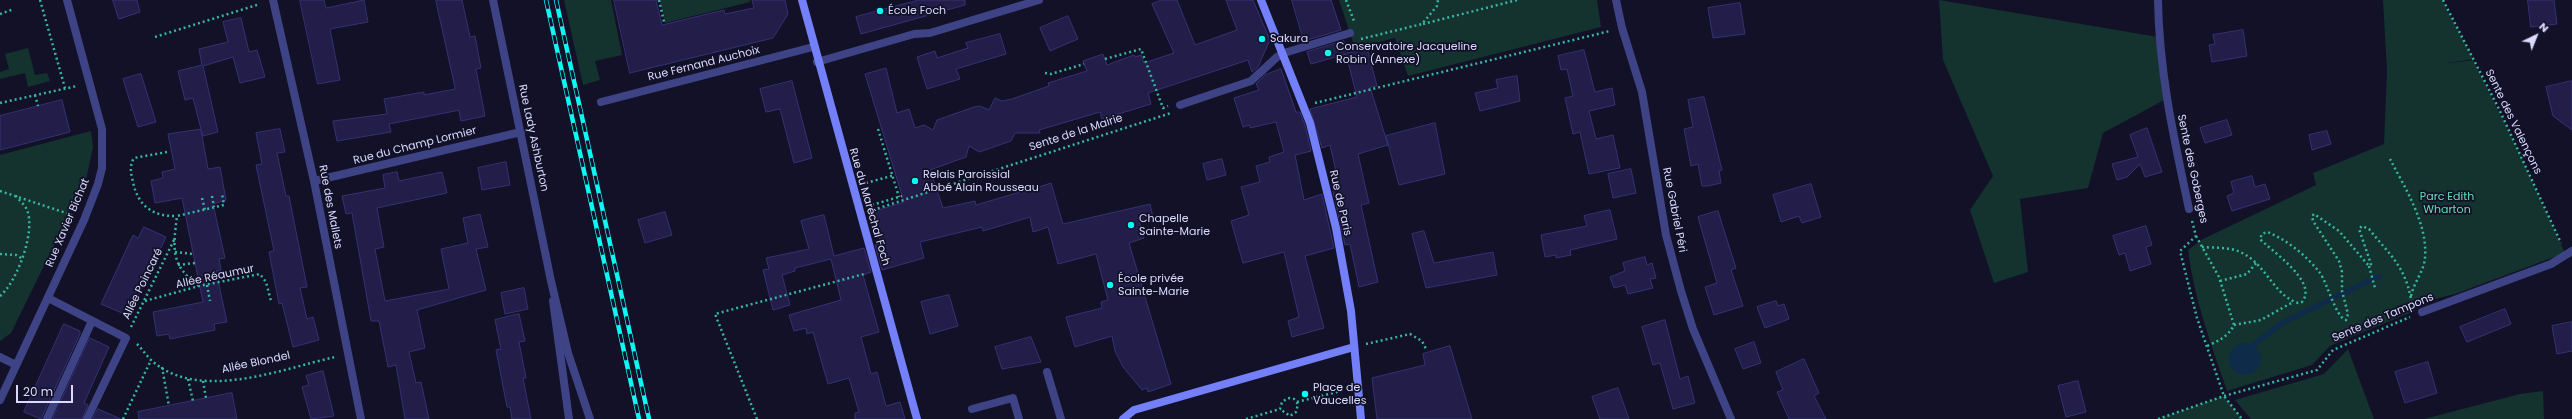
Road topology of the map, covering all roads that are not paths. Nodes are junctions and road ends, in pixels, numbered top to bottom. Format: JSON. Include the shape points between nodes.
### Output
{"nodes":[{"id":1,"x":67,"y":0,"type":"edge"},
{"id":2,"x":273,"y":0,"type":"edge"},
{"id":3,"x":493,"y":0,"type":"edge"},
{"id":4,"x":802,"y":0,"type":"edge"},
{"id":5,"x":1038,"y":0,"type":"edge"},
{"id":6,"x":1261,"y":0,"type":"edge"},
{"id":7,"x":1616,"y":0,"type":"edge"},
{"id":8,"x":2158,"y":0,"type":"edge"},
{"id":9,"x":1350,"y":33,"type":"dead end"},
{"id":10,"x":813,"y":47,"type":"junction"},
{"id":11,"x":1284,"y":53,"type":"junction"},
{"id":12,"x":817,"y":62,"type":"junction"},
{"id":13,"x":601,"y":102,"type":"dead end"},
{"id":14,"x":1180,"y":105,"type":"road end"},
{"id":15,"x":520,"y":132,"type":"junction"},
{"id":16,"x":314,"y":181,"type":"junction"},
{"id":17,"x":2189,"y":209,"type":"road end"},
{"id":18,"x":2569,"y":252,"type":"edge"},
{"id":19,"x":551,"y":282,"type":"junction"},
{"id":20,"x":48,"y":298,"type":"junction"},
{"id":21,"x":2422,"y":312,"type":"road end"},
{"id":22,"x":92,"y":321,"type":"junction"},
{"id":23,"x":1354,"y":347,"type":"junction"},
{"id":24,"x":0,"y":357,"type":"edge"},
{"id":25,"x":16,"y":365,"type":"junction"},
{"id":26,"x":1047,"y":372,"type":"dead end"},
{"id":27,"x":0,"y":400,"type":"edge"},
{"id":28,"x":972,"y":409,"type":"dead end"},
{"id":29,"x":47,"y":419,"type":"edge"},
{"id":30,"x":87,"y":419,"type":"edge"},
{"id":31,"x":361,"y":419,"type":"edge"},
{"id":32,"x":569,"y":419,"type":"edge"},
{"id":33,"x":590,"y":419,"type":"edge"},
{"id":34,"x":917,"y":419,"type":"edge"},
{"id":35,"x":1019,"y":419,"type":"edge"},
{"id":36,"x":1061,"y":419,"type":"edge"},
{"id":37,"x":1123,"y":419,"type":"edge"},
{"id":38,"x":1361,"y":419,"type":"edge"},
{"id":39,"x":1731,"y":419,"type":"edge"}],
"edges":[{"from":1,"to":20,"type":"street","name":"Rue Xavier Bichat","via":[[102,129],[103,150],[98,184]]},
{"from":2,"to":16,"type":"street","name":"Rue des Mallets"},
{"from":3,"to":15,"type":"street","name":"Rue Lady Ashburton"},
{"from":4,"to":10,"type":"street","name":"Rue du Maréchal Foch"},
{"from":5,"to":12,"type":"street","via":[[930,33],[914,34]]},
{"from":6,"to":11,"type":"street","name":"Rue de Paris"},
{"from":7,"to":39,"type":"street","name":"Rue Gabriel Péri","via":[[1642,92],[1666,235],[1681,291],[1692,328]]},
{"from":8,"to":17,"type":"street","name":"Sente des Goberges","via":[[2158,37],[2166,99]]},
{"from":9,"to":11,"type":"street"},
{"from":10,"to":12,"type":"street","name":"Rue du Maréchal Foch"},
{"from":10,"to":13,"type":"street","name":"Rue Fernand Auchoix"},
{"from":11,"to":14,"type":"street","via":[[1276,56],[1251,81]]},
{"from":11,"to":23,"type":"street","name":"Rue de Paris","via":[[1304,106],[1336,228],[1351,311]]},
{"from":12,"to":34,"type":"street","name":"Rue du Maréchal Foch"},
{"from":15,"to":16,"type":"street","name":"Rue du Champ Lormier"},
{"from":15,"to":19,"type":"street","name":"Rue Lady Ashburton"},
{"from":16,"to":31,"type":"street","name":"Rue des Mallets"},
{"from":18,"to":21,"type":"street","name":"Sente des Tampons","via":[[2551,264]]},
{"from":19,"to":32,"type":"street","name":"Rue Lady Ashburton"},
{"from":19,"to":33,"type":"street","name":"Rue Lady Ashburton","via":[[568,353]]},
{"from":20,"to":22,"type":"street"},
{"from":20,"to":25,"type":"street","name":"Rue Xavier Bichat"},
{"from":22,"to":29,"type":"street"},
{"from":22,"to":30,"type":"street","via":[[126,338]]},
{"from":23,"to":37,"type":"street","via":[[1134,410]]},
{"from":23,"to":38,"type":"street","name":"Rue de Paris"},
{"from":24,"to":25,"type":"street"},
{"from":25,"to":27,"type":"street","name":"Rue Xavier Bichat"},
{"from":26,"to":36,"type":"street"},
{"from":28,"to":35,"type":"street","via":[[1013,398]]}]}
